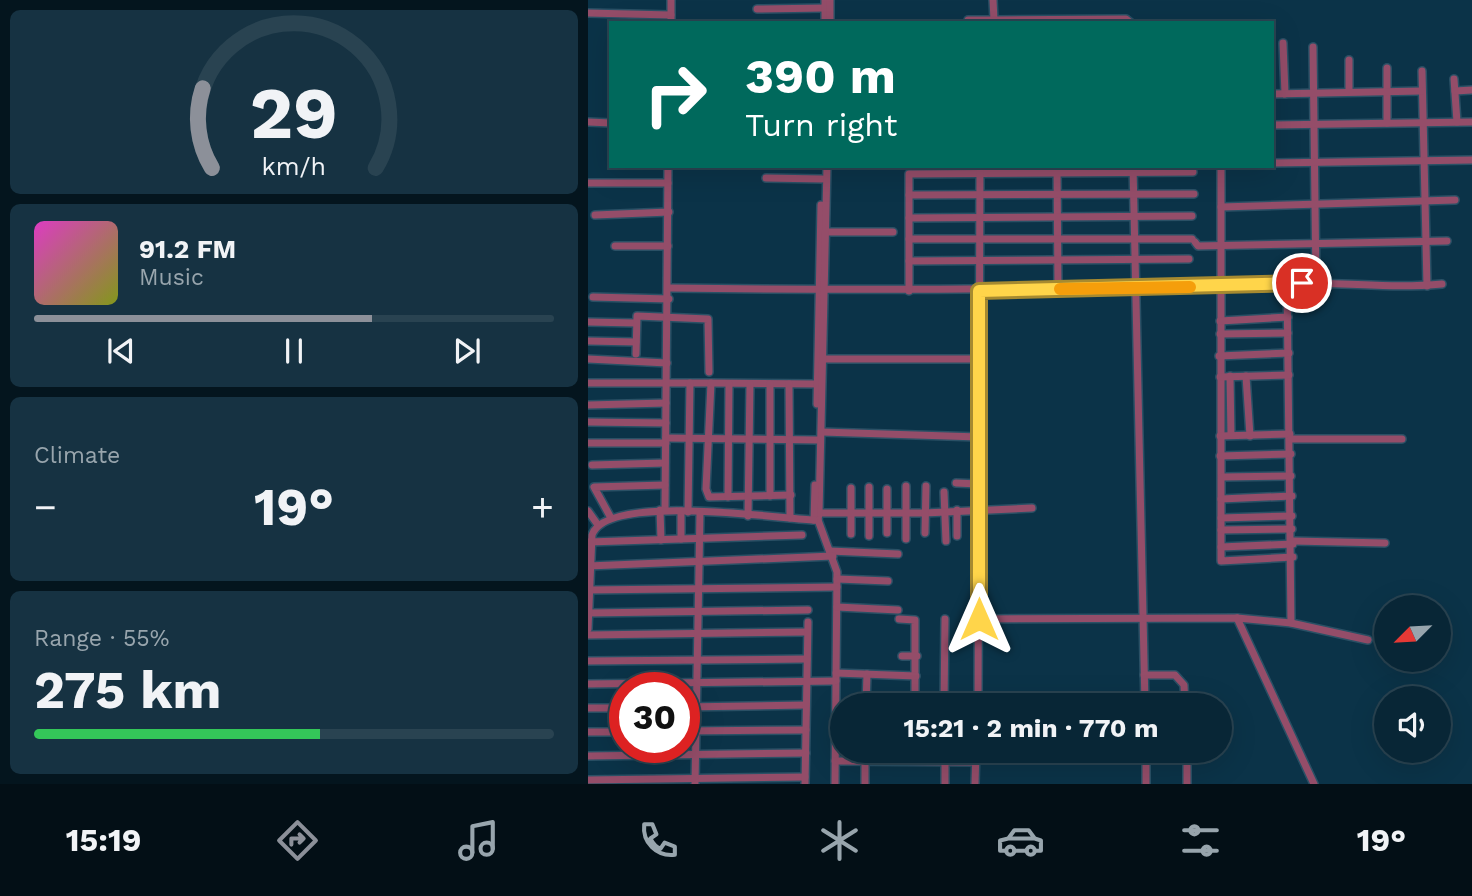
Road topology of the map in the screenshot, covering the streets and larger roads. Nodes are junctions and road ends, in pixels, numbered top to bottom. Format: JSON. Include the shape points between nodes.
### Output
{"nodes":[{"id":1,"x":671,"y":0,"type":"edge"},
{"id":2,"x":993,"y":0,"type":"edge"},
{"id":3,"x":827,"y":3,"type":"edge"},
{"id":4,"x":757,"y":9,"type":"dead end"},
{"id":5,"x":588,"y":13,"type":"edge"},
{"id":6,"x":671,"y":19,"type":"edge"},
{"id":7,"x":968,"y":20,"type":"dead end"},
{"id":8,"x":994,"y":20,"type":"junction"},
{"id":9,"x":827,"y":21,"type":"edge"},
{"id":10,"x":1055,"y":21,"type":"edge"},
{"id":11,"x":1128,"y":21,"type":"edge"},
{"id":12,"x":1283,"y":43,"type":"dead end"},
{"id":13,"x":1313,"y":47,"type":"dead end"},
{"id":14,"x":1349,"y":60,"type":"dead end"},
{"id":15,"x":1387,"y":68,"type":"dead end"},
{"id":16,"x":1422,"y":71,"type":"dead end"},
{"id":17,"x":1454,"y":79,"type":"dead end"},
{"id":18,"x":1472,"y":90,"type":"edge"},
{"id":19,"x":1349,"y":91,"type":"junction"},
{"id":20,"x":1387,"y":91,"type":"junction"},
{"id":21,"x":1422,"y":91,"type":"junction"},
{"id":22,"x":1455,"y":91,"type":"junction"},
{"id":23,"x":1285,"y":93,"type":"junction"},
{"id":24,"x":1314,"y":93,"type":"junction"},
{"id":25,"x":1274,"y":94,"type":"edge"},
{"id":26,"x":588,"y":122,"type":"edge"},
{"id":27,"x":1457,"y":122,"type":"junction"},
{"id":28,"x":1472,"y":122,"type":"edge"},
{"id":29,"x":609,"y":123,"type":"edge"},
{"id":30,"x":1314,"y":123,"type":"junction"},
{"id":31,"x":1388,"y":123,"type":"junction"},
{"id":32,"x":1422,"y":123,"type":"junction"},
{"id":33,"x":1274,"y":125,"type":"edge"},
{"id":34,"x":1472,"y":160,"type":"edge"},
{"id":35,"x":1423,"y":161,"type":"junction"},
{"id":36,"x":1315,"y":162,"type":"junction"},
{"id":37,"x":1274,"y":163,"type":"edge"},
{"id":38,"x":668,"y":168,"type":"edge"},
{"id":39,"x":824,"y":168,"type":"edge"},
{"id":40,"x":824,"y":168,"type":"edge"},
{"id":41,"x":1056,"y":168,"type":"edge"},
{"id":42,"x":1221,"y":168,"type":"edge"},
{"id":43,"x":1133,"y":170,"type":"edge"},
{"id":44,"x":980,"y":171,"type":"edge"},
{"id":45,"x":1193,"y":172,"type":"dead end"},
{"id":46,"x":1057,"y":175,"type":"junction"},
{"id":47,"x":766,"y":178,"type":"dead end"},
{"id":48,"x":822,"y":179,"type":"junction"},
{"id":49,"x":588,"y":183,"type":"edge"},
{"id":50,"x":668,"y":183,"type":"junction"},
{"id":51,"x":1194,"y":194,"type":"dead end"},
{"id":52,"x":909,"y":195,"type":"junction"},
{"id":53,"x":980,"y":195,"type":"junction"},
{"id":54,"x":1133,"y":195,"type":"junction"},
{"id":55,"x":1057,"y":196,"type":"junction"},
{"id":56,"x":1455,"y":200,"type":"dead end"},
{"id":57,"x":1425,"y":201,"type":"junction"},
{"id":58,"x":1315,"y":204,"type":"junction"},
{"id":59,"x":1221,"y":207,"type":"junction"},
{"id":60,"x":669,"y":212,"type":"junction"},
{"id":61,"x":595,"y":215,"type":"dead end"},
{"id":62,"x":1192,"y":216,"type":"dead end"},
{"id":63,"x":909,"y":218,"type":"junction"},
{"id":64,"x":980,"y":218,"type":"junction"},
{"id":65,"x":1057,"y":218,"type":"junction"},
{"id":66,"x":1133,"y":218,"type":"junction"},
{"id":67,"x":826,"y":232,"type":"junction"},
{"id":68,"x":893,"y":232,"type":"dead end"},
{"id":69,"x":1134,"y":238,"type":"junction"},
{"id":70,"x":909,"y":239,"type":"junction"},
{"id":71,"x":981,"y":239,"type":"junction"},
{"id":72,"x":1057,"y":239,"type":"junction"},
{"id":73,"x":1447,"y":241,"type":"dead end"},
{"id":74,"x":1427,"y":242,"type":"junction"},
{"id":75,"x":1316,"y":244,"type":"junction"},
{"id":76,"x":615,"y":246,"type":"dead end"},
{"id":77,"x":668,"y":246,"type":"junction"},
{"id":78,"x":1222,"y":246,"type":"junction"},
{"id":79,"x":1189,"y":259,"type":"dead end"},
{"id":80,"x":909,"y":261,"type":"junction"},
{"id":81,"x":1057,"y":261,"type":"junction"},
{"id":82,"x":1136,"y":261,"type":"junction"},
{"id":83,"x":980,"y":262,"type":"junction"},
{"id":84,"x":1287,"y":283,"type":"junction"},
{"id":85,"x":1316,"y":283,"type":"junction"},
{"id":86,"x":1442,"y":284,"type":"dead end"},
{"id":87,"x":1427,"y":286,"type":"junction"},
{"id":88,"x":1221,"y":287,"type":"junction"},
{"id":89,"x":669,"y":288,"type":"junction"},
{"id":90,"x":1136,"y":288,"type":"junction"},
{"id":91,"x":1058,"y":289,"type":"junction"},
{"id":92,"x":822,"y":290,"type":"junction"},
{"id":93,"x":909,"y":291,"type":"junction"},
{"id":94,"x":979,"y":291,"type":"junction"},
{"id":95,"x":593,"y":297,"type":"dead end"},
{"id":96,"x":668,"y":299,"type":"junction"},
{"id":97,"x":1288,"y":317,"type":"junction"},
{"id":98,"x":668,"y":318,"type":"junction"},
{"id":99,"x":1220,"y":321,"type":"junction"},
{"id":100,"x":588,"y":322,"type":"edge"},
{"id":101,"x":636,"y":323,"type":"junction"},
{"id":102,"x":1289,"y":332,"type":"junction"},
{"id":103,"x":1220,"y":334,"type":"junction"},
{"id":104,"x":588,"y":341,"type":"edge"},
{"id":105,"x":636,"y":342,"type":"junction"},
{"id":106,"x":636,"y":354,"type":"dead end"},
{"id":107,"x":1289,"y":354,"type":"junction"},
{"id":108,"x":1219,"y":356,"type":"junction"},
{"id":109,"x":588,"y":359,"type":"edge"},
{"id":110,"x":821,"y":359,"type":"junction"},
{"id":111,"x":980,"y":359,"type":"junction"},
{"id":112,"x":667,"y":363,"type":"junction"},
{"id":113,"x":709,"y":372,"type":"dead end"},
{"id":114,"x":1289,"y":375,"type":"junction"},
{"id":115,"x":1230,"y":376,"type":"junction"},
{"id":116,"x":1246,"y":376,"type":"junction"},
{"id":117,"x":1220,"y":377,"type":"junction"},
{"id":118,"x":588,"y":383,"type":"edge"},
{"id":119,"x":667,"y":383,"type":"junction"},
{"id":120,"x":691,"y":383,"type":"junction"},
{"id":121,"x":711,"y":383,"type":"junction"},
{"id":122,"x":730,"y":384,"type":"junction"},
{"id":123,"x":750,"y":384,"type":"junction"},
{"id":124,"x":770,"y":384,"type":"junction"},
{"id":125,"x":789,"y":384,"type":"junction"},
{"id":126,"x":818,"y":384,"type":"junction"},
{"id":127,"x":666,"y":403,"type":"junction"},
{"id":128,"x":588,"y":405,"type":"edge"},
{"id":129,"x":588,"y":422,"type":"edge"},
{"id":130,"x":666,"y":423,"type":"junction"},
{"id":131,"x":1231,"y":435,"type":"junction"},
{"id":132,"x":819,"y":436,"type":"junction"},
{"id":133,"x":1220,"y":436,"type":"junction"},
{"id":134,"x":1250,"y":436,"type":"junction"},
{"id":135,"x":1291,"y":436,"type":"junction"},
{"id":136,"x":979,"y":437,"type":"junction"},
{"id":137,"x":690,"y":438,"type":"junction"},
{"id":138,"x":1402,"y":439,"type":"dead end"},
{"id":139,"x":708,"y":440,"type":"junction"},
{"id":140,"x":790,"y":440,"type":"junction"},
{"id":141,"x":666,"y":441,"type":"junction"},
{"id":142,"x":728,"y":441,"type":"junction"},
{"id":143,"x":749,"y":441,"type":"junction"},
{"id":144,"x":770,"y":441,"type":"junction"},
{"id":145,"x":588,"y":443,"type":"edge"},
{"id":146,"x":1291,"y":454,"type":"junction"},
{"id":147,"x":1220,"y":456,"type":"junction"},
{"id":148,"x":665,"y":463,"type":"junction"},
{"id":149,"x":593,"y":466,"type":"dead end"},
{"id":150,"x":1291,"y":476,"type":"junction"},
{"id":151,"x":1223,"y":477,"type":"junction"},
{"id":152,"x":956,"y":483,"type":"dead end"},
{"id":153,"x":979,"y":484,"type":"junction"},
{"id":154,"x":665,"y":485,"type":"junction"},
{"id":155,"x":906,"y":486,"type":"dead end"},
{"id":156,"x":926,"y":486,"type":"dead end"},
{"id":157,"x":869,"y":487,"type":"dead end"},
{"id":158,"x":850,"y":488,"type":"dead end"},
{"id":159,"x":887,"y":489,"type":"dead end"},
{"id":160,"x":944,"y":492,"type":"dead end"},
{"id":161,"x":791,"y":495,"type":"junction"},
{"id":162,"x":770,"y":496,"type":"junction"},
{"id":163,"x":1292,"y":496,"type":"junction"},
{"id":164,"x":727,"y":497,"type":"junction"},
{"id":165,"x":748,"y":497,"type":"junction"},
{"id":166,"x":1221,"y":499,"type":"junction"},
{"id":167,"x":1032,"y":508,"type":"dead end"},
{"id":168,"x":979,"y":509,"type":"junction"},
{"id":169,"x":662,"y":510,"type":"junction"},
{"id":170,"x":957,"y":510,"type":"junction"},
{"id":171,"x":588,"y":511,"type":"edge"},
{"id":172,"x":684,"y":511,"type":"junction"},
{"id":173,"x":851,"y":511,"type":"junction"},
{"id":174,"x":905,"y":511,"type":"junction"},
{"id":175,"x":869,"y":512,"type":"junction"},
{"id":176,"x":887,"y":512,"type":"junction"},
{"id":177,"x":945,"y":512,"type":"junction"},
{"id":178,"x":700,"y":513,"type":"junction"},
{"id":179,"x":924,"y":513,"type":"junction"},
{"id":180,"x":748,"y":516,"type":"junction"},
{"id":181,"x":1292,"y":516,"type":"junction"},
{"id":182,"x":611,"y":518,"type":"junction"},
{"id":183,"x":817,"y":518,"type":"junction"},
{"id":184,"x":1221,"y":518,"type":"junction"},
{"id":185,"x":790,"y":519,"type":"junction"},
{"id":186,"x":598,"y":525,"type":"junction"},
{"id":187,"x":1292,"y":529,"type":"junction"},
{"id":188,"x":1221,"y":530,"type":"junction"},
{"id":189,"x":887,"y":533,"type":"dead end"},
{"id":190,"x":925,"y":533,"type":"dead end"},
{"id":191,"x":851,"y":534,"type":"dead end"},
{"id":192,"x":802,"y":536,"type":"dead end"},
{"id":193,"x":869,"y":536,"type":"dead end"},
{"id":194,"x":957,"y":536,"type":"dead end"},
{"id":195,"x":681,"y":539,"type":"junction"},
{"id":196,"x":699,"y":539,"type":"junction"},
{"id":197,"x":906,"y":539,"type":"dead end"},
{"id":198,"x":662,"y":540,"type":"junction"},
{"id":199,"x":946,"y":541,"type":"dead end"},
{"id":200,"x":589,"y":542,"type":"edge"},
{"id":201,"x":1293,"y":543,"type":"junction"},
{"id":202,"x":1385,"y":543,"type":"dead end"},
{"id":203,"x":1221,"y":547,"type":"junction"},
{"id":204,"x":831,"y":553,"type":"junction"},
{"id":205,"x":898,"y":554,"type":"dead end"},
{"id":206,"x":1293,"y":557,"type":"junction"},
{"id":207,"x":699,"y":562,"type":"junction"},
{"id":208,"x":589,"y":566,"type":"edge"},
{"id":209,"x":888,"y":581,"type":"dead end"},
{"id":210,"x":837,"y":583,"type":"junction"},
{"id":211,"x":698,"y":587,"type":"junction"},
{"id":212,"x":589,"y":590,"type":"edge"},
{"id":213,"x":836,"y":607,"type":"junction"},
{"id":214,"x":808,"y":610,"type":"dead end"},
{"id":215,"x":698,"y":612,"type":"junction"},
{"id":216,"x":589,"y":613,"type":"edge"},
{"id":217,"x":1237,"y":618,"type":"junction"},
{"id":218,"x":945,"y":619,"type":"dead end"},
{"id":219,"x":979,"y":619,"type":"junction"},
{"id":220,"x":1143,"y":620,"type":"junction"},
{"id":221,"x":807,"y":622,"type":"dead end"},
{"id":222,"x":1291,"y":624,"type":"junction"},
{"id":223,"x":588,"y":629,"type":"edge"},
{"id":224,"x":807,"y":632,"type":"junction"},
{"id":225,"x":588,"y":635,"type":"edge"},
{"id":226,"x":698,"y":635,"type":"junction"},
{"id":227,"x":1368,"y":640,"type":"dead end"},
{"id":228,"x":902,"y":656,"type":"dead end"},
{"id":229,"x":917,"y":656,"type":"junction"},
{"id":230,"x":807,"y":659,"type":"junction"},
{"id":231,"x":697,"y":660,"type":"junction"},
{"id":232,"x":588,"y":661,"type":"edge"},
{"id":233,"x":697,"y":672,"type":"edge"},
{"id":234,"x":867,"y":674,"type":"junction"},
{"id":235,"x":916,"y":676,"type":"junction"},
{"id":236,"x":1144,"y":676,"type":"junction"},
{"id":237,"x":836,"y":677,"type":"junction"},
{"id":238,"x":807,"y":681,"type":"junction"},
{"id":239,"x":588,"y":684,"type":"edge"},
{"id":240,"x":609,"y":684,"type":"edge"},
{"id":241,"x":700,"y":684,"type":"edge"},
{"id":242,"x":836,"y":693,"type":"edge"},
{"id":243,"x":866,"y":693,"type":"edge"},
{"id":244,"x":915,"y":693,"type":"edge"},
{"id":245,"x":944,"y":693,"type":"edge"},
{"id":246,"x":978,"y":693,"type":"edge"},
{"id":247,"x":1145,"y":693,"type":"edge"},
{"id":248,"x":1184,"y":693,"type":"edge"},
{"id":249,"x":806,"y":705,"type":"junction"},
{"id":250,"x":700,"y":706,"type":"edge"},
{"id":251,"x":588,"y":708,"type":"edge"},
{"id":252,"x":609,"y":708,"type":"edge"},
{"id":253,"x":806,"y":730,"type":"junction"},
{"id":254,"x":700,"y":731,"type":"edge"},
{"id":255,"x":588,"y":732,"type":"edge"},
{"id":256,"x":609,"y":732,"type":"edge"},
{"id":257,"x":806,"y":753,"type":"junction"},
{"id":258,"x":700,"y":754,"type":"edge"},
{"id":259,"x":588,"y":756,"type":"edge"},
{"id":260,"x":609,"y":756,"type":"edge"},
{"id":261,"x":695,"y":763,"type":"edge"},
{"id":262,"x":835,"y":763,"type":"edge"},
{"id":263,"x":865,"y":763,"type":"edge"},
{"id":264,"x":945,"y":763,"type":"edge"},
{"id":265,"x":976,"y":763,"type":"edge"},
{"id":266,"x":1146,"y":763,"type":"edge"},
{"id":267,"x":1187,"y":763,"type":"edge"},
{"id":268,"x":588,"y":780,"type":"edge"},
{"id":269,"x":805,"y":780,"type":"edge"},
{"id":270,"x":695,"y":781,"type":"edge"},
{"id":271,"x":835,"y":784,"type":"edge"},
{"id":272,"x":864,"y":784,"type":"edge"},
{"id":273,"x":945,"y":784,"type":"edge"},
{"id":274,"x":975,"y":784,"type":"edge"},
{"id":275,"x":1146,"y":784,"type":"edge"},
{"id":276,"x":1187,"y":784,"type":"edge"},
{"id":277,"x":1314,"y":784,"type":"edge"}],
"edges":[{"from":1,"to":6,"type":"street"},
{"from":2,"to":8,"type":"street"},
{"from":3,"to":4,"type":"street"},
{"from":3,"to":9,"type":"street"},
{"from":5,"to":6,"type":"street"},
{"from":7,"to":8,"type":"street"},
{"from":8,"to":10,"type":"street"},
{"from":10,"to":11,"type":"street"},
{"from":12,"to":23,"type":"street"},
{"from":13,"to":24,"type":"street"},
{"from":14,"to":19,"type":"street"},
{"from":15,"to":20,"type":"street"},
{"from":16,"to":21,"type":"street"},
{"from":17,"to":22,"type":"street"},
{"from":18,"to":22,"type":"street"},
{"from":19,"to":20,"type":"street"},
{"from":19,"to":24,"type":"street"},
{"from":20,"to":21,"type":"street"},
{"from":20,"to":31,"type":"street"},
{"from":21,"to":32,"type":"street"},
{"from":22,"to":27,"type":"street"},
{"from":23,"to":24,"type":"street"},
{"from":23,"to":25,"type":"street"},
{"from":24,"to":30,"type":"street"},
{"from":26,"to":29,"type":"street"},
{"from":27,"to":28,"type":"street"},
{"from":27,"to":32,"type":"street"},
{"from":30,"to":31,"type":"street"},
{"from":30,"to":33,"type":"street"},
{"from":30,"to":36,"type":"street"},
{"from":31,"to":32,"type":"street"},
{"from":32,"to":35,"type":"street"},
{"from":34,"to":35,"type":"street"},
{"from":35,"to":36,"type":"street"},
{"from":35,"to":57,"type":"street"},
{"from":36,"to":37,"type":"street"},
{"from":36,"to":58,"type":"street"},
{"from":38,"to":50,"type":"street"},
{"from":39,"to":48,"type":"street"},
{"from":40,"to":67,"type":"street"},
{"from":41,"to":46,"type":"street"},
{"from":42,"to":59,"type":"street"},
{"from":43,"to":45,"type":"street"},
{"from":43,"to":46,"type":"street"},
{"from":43,"to":54,"type":"street"},
{"from":44,"to":46,"type":"street"},
{"from":44,"to":52,"type":"street","via":[[909,174]]},
{"from":44,"to":53,"type":"street"},
{"from":46,"to":55,"type":"street"},
{"from":47,"to":48,"type":"street"},
{"from":48,"to":92,"type":"street"},
{"from":49,"to":50,"type":"street"},
{"from":50,"to":60,"type":"street"},
{"from":51,"to":54,"type":"street"},
{"from":52,"to":53,"type":"street"},
{"from":52,"to":63,"type":"street"},
{"from":53,"to":55,"type":"street"},
{"from":53,"to":64,"type":"street"},
{"from":54,"to":55,"type":"street"},
{"from":54,"to":66,"type":"street"},
{"from":55,"to":65,"type":"street"},
{"from":56,"to":57,"type":"street"},
{"from":57,"to":58,"type":"street"},
{"from":57,"to":74,"type":"street"},
{"from":58,"to":59,"type":"street"},
{"from":58,"to":75,"type":"street"},
{"from":59,"to":78,"type":"street"},
{"from":60,"to":61,"type":"street"},
{"from":60,"to":77,"type":"street"},
{"from":62,"to":66,"type":"street"},
{"from":63,"to":64,"type":"street"},
{"from":63,"to":70,"type":"street"},
{"from":64,"to":65,"type":"street"},
{"from":64,"to":71,"type":"street"},
{"from":65,"to":66,"type":"street"},
{"from":65,"to":72,"type":"street"},
{"from":66,"to":69,"type":"street"},
{"from":67,"to":68,"type":"street"},
{"from":67,"to":92,"type":"street"},
{"from":69,"to":72,"type":"street"},
{"from":69,"to":78,"type":"street"},
{"from":69,"to":82,"type":"street"},
{"from":70,"to":71,"type":"street"},
{"from":70,"to":80,"type":"street"},
{"from":71,"to":72,"type":"street"},
{"from":71,"to":83,"type":"street"},
{"from":72,"to":81,"type":"street"},
{"from":73,"to":74,"type":"street"},
{"from":74,"to":75,"type":"street"},
{"from":74,"to":87,"type":"street"},
{"from":75,"to":78,"type":"street"},
{"from":75,"to":85,"type":"street"},
{"from":76,"to":77,"type":"street"},
{"from":77,"to":89,"type":"street"},
{"from":78,"to":88,"type":"street"},
{"from":79,"to":82,"type":"street"},
{"from":80,"to":83,"type":"street"},
{"from":80,"to":93,"type":"street"},
{"from":81,"to":82,"type":"street"},
{"from":81,"to":83,"type":"street"},
{"from":81,"to":91,"type":"street"},
{"from":82,"to":90,"type":"street"},
{"from":83,"to":94,"type":"street"},
{"from":84,"to":85,"type":"street"},
{"from":84,"to":88,"type":"street"},
{"from":84,"to":97,"type":"street"},
{"from":85,"to":87,"type":"street"},
{"from":86,"to":87,"type":"street"},
{"from":88,"to":90,"type":"street"},
{"from":88,"to":99,"type":"street"},
{"from":89,"to":92,"type":"street"},
{"from":89,"to":96,"type":"street"},
{"from":90,"to":91,"type":"street"},
{"from":90,"to":220,"type":"street"},
{"from":91,"to":94,"type":"street"},
{"from":92,"to":93,"type":"street"},
{"from":92,"to":110,"type":"street"},
{"from":93,"to":94,"type":"street"},
{"from":94,"to":111,"type":"street"},
{"from":95,"to":96,"type":"street"},
{"from":96,"to":98,"type":"street"},
{"from":97,"to":99,"type":"street"},
{"from":97,"to":102,"type":"street"},
{"from":98,"to":101,"type":"street","via":[[640,316]]},
{"from":98,"to":112,"type":"street"},
{"from":98,"to":113,"type":"street","via":[[708,319]]},
{"from":99,"to":103,"type":"street"},
{"from":100,"to":101,"type":"street"},
{"from":101,"to":105,"type":"street"},
{"from":102,"to":103,"type":"street"},
{"from":102,"to":107,"type":"street"},
{"from":103,"to":108,"type":"street"},
{"from":104,"to":105,"type":"street"},
{"from":105,"to":106,"type":"street"},
{"from":107,"to":108,"type":"street"},
{"from":107,"to":114,"type":"street"},
{"from":108,"to":117,"type":"street"},
{"from":109,"to":112,"type":"street"},
{"from":110,"to":111,"type":"street"},
{"from":110,"to":126,"type":"street"},
{"from":110,"to":132,"type":"street"},
{"from":111,"to":136,"type":"street"},
{"from":112,"to":119,"type":"street"},
{"from":114,"to":116,"type":"street"},
{"from":114,"to":135,"type":"street"},
{"from":115,"to":116,"type":"street"},
{"from":115,"to":117,"type":"street"},
{"from":115,"to":131,"type":"street"},
{"from":116,"to":134,"type":"street"},
{"from":117,"to":133,"type":"street"},
{"from":118,"to":119,"type":"street"},
{"from":119,"to":120,"type":"street"},
{"from":119,"to":127,"type":"street"},
{"from":120,"to":121,"type":"street"},
{"from":120,"to":137,"type":"street"},
{"from":121,"to":122,"type":"street"},
{"from":121,"to":139,"type":"street"},
{"from":122,"to":123,"type":"street"},
{"from":122,"to":142,"type":"street"},
{"from":123,"to":124,"type":"street"},
{"from":123,"to":143,"type":"street"},
{"from":124,"to":125,"type":"street"},
{"from":124,"to":144,"type":"street"},
{"from":125,"to":126,"type":"street"},
{"from":125,"to":140,"type":"street"},
{"from":126,"to":132,"type":"street"},
{"from":127,"to":128,"type":"street"},
{"from":127,"to":130,"type":"street"},
{"from":129,"to":130,"type":"street"},
{"from":130,"to":141,"type":"street"},
{"from":131,"to":133,"type":"street"},
{"from":131,"to":134,"type":"street"},
{"from":132,"to":136,"type":"street"},
{"from":132,"to":140,"type":"street"},
{"from":132,"to":183,"type":"street"},
{"from":133,"to":147,"type":"street"},
{"from":134,"to":135,"type":"street"},
{"from":135,"to":138,"type":"street"},
{"from":135,"to":146,"type":"street"},
{"from":136,"to":153,"type":"street"},
{"from":137,"to":139,"type":"street"},
{"from":137,"to":141,"type":"street"},
{"from":137,"to":172,"type":"street"},
{"from":139,"to":142,"type":"street"},
{"from":139,"to":164,"type":"street","via":[[706,489],[709,497]]},
{"from":140,"to":144,"type":"street"},
{"from":140,"to":161,"type":"street"},
{"from":141,"to":145,"type":"street"},
{"from":141,"to":148,"type":"street"},
{"from":142,"to":143,"type":"street"},
{"from":142,"to":164,"type":"street"},
{"from":143,"to":144,"type":"street"},
{"from":143,"to":165,"type":"street"},
{"from":144,"to":162,"type":"street"},
{"from":146,"to":147,"type":"street"},
{"from":146,"to":150,"type":"street"},
{"from":147,"to":151,"type":"street"},
{"from":148,"to":149,"type":"street"},
{"from":148,"to":154,"type":"street"},
{"from":150,"to":151,"type":"street"},
{"from":150,"to":163,"type":"street"},
{"from":151,"to":166,"type":"street"},
{"from":152,"to":153,"type":"street"},
{"from":153,"to":168,"type":"street"},
{"from":154,"to":169,"type":"street"},
{"from":154,"to":182,"type":"street","via":[[594,487]]},
{"from":155,"to":174,"type":"street"},
{"from":156,"to":179,"type":"street"},
{"from":157,"to":175,"type":"street"},
{"from":158,"to":173,"type":"street"},
{"from":159,"to":176,"type":"street"},
{"from":160,"to":177,"type":"street"},
{"from":161,"to":162,"type":"street"},
{"from":161,"to":185,"type":"street"},
{"from":162,"to":165,"type":"street"},
{"from":163,"to":166,"type":"street"},
{"from":163,"to":181,"type":"street"},
{"from":164,"to":165,"type":"street"},
{"from":165,"to":180,"type":"street"},
{"from":166,"to":184,"type":"street"},
{"from":167,"to":168,"type":"street"},
{"from":168,"to":170,"type":"street"},
{"from":168,"to":219,"type":"street"},
{"from":169,"to":172,"type":"street"},
{"from":169,"to":182,"type":"street"},
{"from":169,"to":198,"type":"street"},
{"from":170,"to":177,"type":"street"},
{"from":170,"to":194,"type":"street"},
{"from":171,"to":186,"type":"street"},
{"from":172,"to":178,"type":"street"},
{"from":172,"to":195,"type":"street"},
{"from":173,"to":175,"type":"street"},
{"from":173,"to":183,"type":"street"},
{"from":173,"to":191,"type":"street"},
{"from":174,"to":176,"type":"street"},
{"from":174,"to":179,"type":"street"},
{"from":174,"to":197,"type":"street"},
{"from":175,"to":176,"type":"street"},
{"from":175,"to":193,"type":"street"},
{"from":176,"to":189,"type":"street"},
{"from":177,"to":179,"type":"street"},
{"from":177,"to":199,"type":"street"},
{"from":178,"to":180,"type":"street"},
{"from":178,"to":196,"type":"street"},
{"from":179,"to":190,"type":"street"},
{"from":180,"to":185,"type":"street"},
{"from":181,"to":184,"type":"street"},
{"from":181,"to":187,"type":"street"},
{"from":182,"to":186,"type":"street"},
{"from":183,"to":185,"type":"street"},
{"from":183,"to":204,"type":"street"},
{"from":184,"to":188,"type":"street"},
{"from":186,"to":200,"type":"street"},
{"from":187,"to":188,"type":"street"},
{"from":187,"to":201,"type":"street"},
{"from":188,"to":203,"type":"street"},
{"from":192,"to":196,"type":"street"},
{"from":195,"to":196,"type":"street"},
{"from":195,"to":198,"type":"street"},
{"from":196,"to":207,"type":"street"},
{"from":198,"to":200,"type":"street"},
{"from":200,"to":208,"type":"street"},
{"from":201,"to":202,"type":"street"},
{"from":201,"to":203,"type":"street"},
{"from":201,"to":206,"type":"street"},
{"from":203,"to":206,"type":"street","via":[[1221,561],[1227,562]]},
{"from":204,"to":205,"type":"street"},
{"from":204,"to":207,"type":"street"},
{"from":204,"to":210,"type":"street"},
{"from":206,"to":222,"type":"street"},
{"from":207,"to":208,"type":"street"},
{"from":207,"to":211,"type":"street"},
{"from":208,"to":212,"type":"street"},
{"from":209,"to":210,"type":"street"},
{"from":210,"to":211,"type":"street"},
{"from":210,"to":213,"type":"street"},
{"from":211,"to":212,"type":"street"},
{"from":211,"to":215,"type":"street"},
{"from":212,"to":216,"type":"street"},
{"from":213,"to":229,"type":"street","via":[[915,620]]},
{"from":213,"to":237,"type":"street"},
{"from":214,"to":215,"type":"street"},
{"from":215,"to":216,"type":"street"},
{"from":215,"to":226,"type":"street"},
{"from":216,"to":223,"type":"street"},
{"from":217,"to":220,"type":"street"},
{"from":217,"to":222,"type":"street"},
{"from":217,"to":277,"type":"street"},
{"from":218,"to":245,"type":"street"},
{"from":219,"to":220,"type":"street"},
{"from":219,"to":246,"type":"street"},
{"from":220,"to":236,"type":"street"},
{"from":221,"to":224,"type":"street"},
{"from":222,"to":227,"type":"street"},
{"from":224,"to":226,"type":"street"},
{"from":224,"to":230,"type":"street"},
{"from":225,"to":226,"type":"street"},
{"from":226,"to":231,"type":"street"},
{"from":228,"to":229,"type":"street"},
{"from":229,"to":235,"type":"street"},
{"from":230,"to":231,"type":"street"},
{"from":230,"to":238,"type":"street"},
{"from":231,"to":232,"type":"street"},
{"from":231,"to":233,"type":"street"},
{"from":234,"to":235,"type":"street"},
{"from":234,"to":237,"type":"street"},
{"from":234,"to":243,"type":"street"},
{"from":235,"to":244,"type":"street"},
{"from":236,"to":247,"type":"street"},
{"from":236,"to":248,"type":"street","via":[[1175,675]]},
{"from":237,"to":238,"type":"street"},
{"from":237,"to":242,"type":"street"},
{"from":238,"to":241,"type":"street"},
{"from":238,"to":249,"type":"street"},
{"from":239,"to":240,"type":"street"},
{"from":249,"to":250,"type":"street"},
{"from":249,"to":253,"type":"street"},
{"from":251,"to":252,"type":"street"},
{"from":253,"to":254,"type":"street"},
{"from":253,"to":257,"type":"street"},
{"from":255,"to":256,"type":"street"},
{"from":257,"to":258,"type":"street"},
{"from":257,"to":269,"type":"street"},
{"from":259,"to":260,"type":"street"},
{"from":261,"to":270,"type":"street"},
{"from":262,"to":271,"type":"street"},
{"from":263,"to":272,"type":"street"},
{"from":264,"to":273,"type":"street"},
{"from":265,"to":274,"type":"street"},
{"from":266,"to":275,"type":"street"},
{"from":267,"to":276,"type":"street"},
{"from":268,"to":270,"type":"street"},
{"from":269,"to":270,"type":"street"}]}
